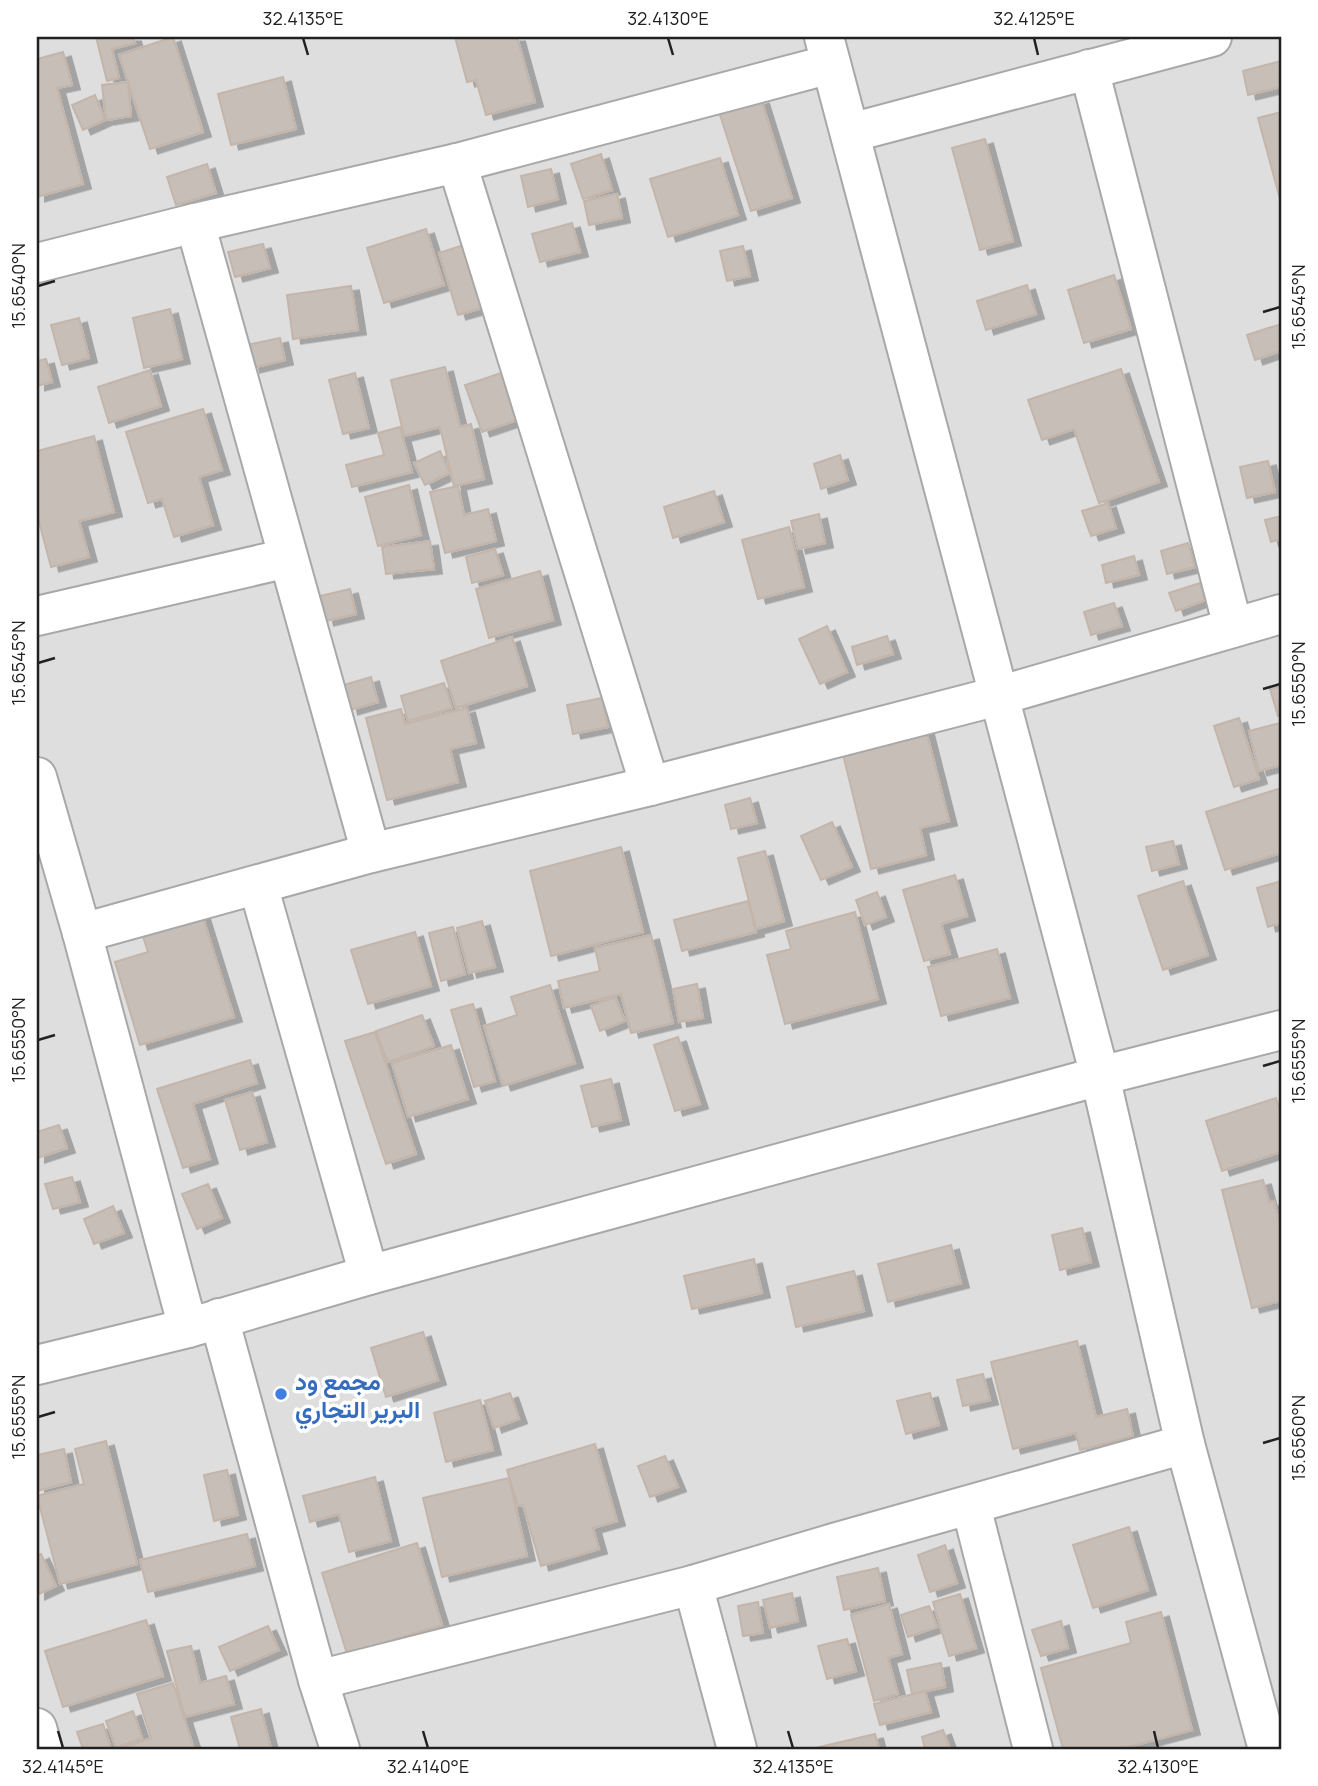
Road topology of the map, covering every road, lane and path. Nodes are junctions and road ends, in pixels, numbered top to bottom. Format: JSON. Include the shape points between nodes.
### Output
{"nodes":[{"id":1,"x":1212,"y":37,"type":"edge"},
{"id":2,"x":828,"y":50,"type":"edge"},
{"id":3,"x":1089,"y":69,"type":"junction"},
{"id":4,"x":850,"y":133,"type":"junction"},
{"id":5,"x":457,"y":163,"type":"junction"},
{"id":6,"x":195,"y":223,"type":"junction"},
{"id":7,"x":37,"y":263,"type":"edge"},
{"id":8,"x":288,"y":558,"type":"junction"},
{"id":9,"x":1281,"y":614,"type":"edge"},
{"id":10,"x":37,"y":616,"type":"edge"},
{"id":11,"x":1233,"y":627,"type":"junction"},
{"id":12,"x":998,"y":695,"type":"junction"},
{"id":13,"x":37,"y":777,"type":"edge"},
{"id":14,"x":650,"y":786,"type":"junction"},
{"id":15,"x":371,"y":853,"type":"junction"},
{"id":16,"x":258,"y":885,"type":"junction"},
{"id":17,"x":82,"y":933,"type":"junction"},
{"id":18,"x":1281,"y":1030,"type":"edge"},
{"id":19,"x":1100,"y":1076,"type":"junction"},
{"id":20,"x":369,"y":1275,"type":"junction"},
{"id":21,"x":204,"y":1323,"type":"junction"},
{"id":22,"x":37,"y":1365,"type":"edge"},
{"id":23,"x":1185,"y":1444,"type":"junction"},
{"id":24,"x":971,"y":1506,"type":"junction"},
{"id":25,"x":693,"y":1585,"type":"junction"},
{"id":26,"x":318,"y":1680,"type":"junction"},
{"id":27,"x":37,"y":1728,"type":"edge"},
{"id":28,"x":43,"y":1749,"type":"edge"},
{"id":29,"x":340,"y":1749,"type":"edge"},
{"id":30,"x":737,"y":1749,"type":"edge"},
{"id":31,"x":1033,"y":1749,"type":"edge"},
{"id":32,"x":1268,"y":1749,"type":"edge"}],
"edges":[{"from":1,"to":3,"type":"street"},
{"from":2,"to":4,"type":"street"},
{"from":2,"to":5,"type":"street"},
{"from":3,"to":4,"type":"street"},
{"from":3,"to":11,"type":"street"},
{"from":4,"to":12,"type":"street"},
{"from":5,"to":6,"type":"street"},
{"from":5,"to":14,"type":"street"},
{"from":6,"to":7,"type":"street"},
{"from":6,"to":8,"type":"street"},
{"from":8,"to":10,"type":"street"},
{"from":8,"to":15,"type":"street"},
{"from":9,"to":11,"type":"street"},
{"from":11,"to":12,"type":"street"},
{"from":12,"to":14,"type":"street"},
{"from":12,"to":19,"type":"street"},
{"from":13,"to":17,"type":"street"},
{"from":14,"to":15,"type":"street"},
{"from":15,"to":16,"type":"street"},
{"from":16,"to":17,"type":"street"},
{"from":16,"to":20,"type":"street"},
{"from":17,"to":21,"type":"street"},
{"from":18,"to":19,"type":"street"},
{"from":19,"to":20,"type":"street"},
{"from":19,"to":23,"type":"street"},
{"from":20,"to":21,"type":"street"},
{"from":21,"to":22,"type":"street"},
{"from":21,"to":26,"type":"street"},
{"from":23,"to":24,"type":"street"},
{"from":23,"to":32,"type":"street"},
{"from":24,"to":25,"type":"street"},
{"from":24,"to":31,"type":"street"},
{"from":25,"to":26,"type":"street"},
{"from":25,"to":30,"type":"street"},
{"from":26,"to":29,"type":"street"},
{"from":27,"to":28,"type":"street"}]}
